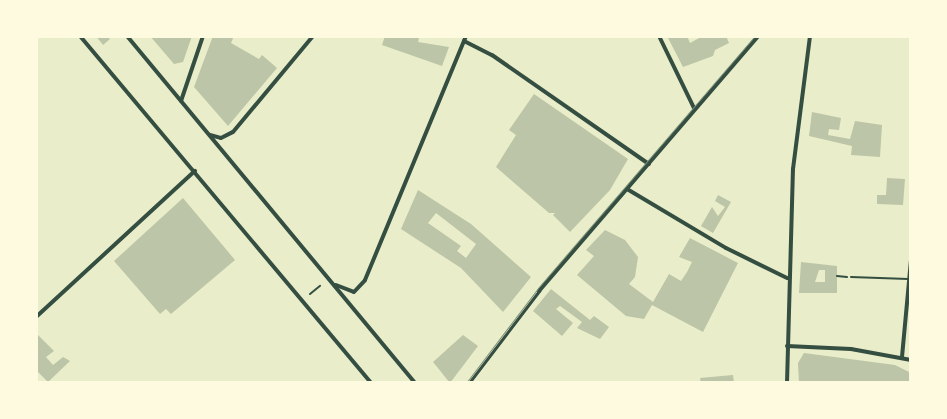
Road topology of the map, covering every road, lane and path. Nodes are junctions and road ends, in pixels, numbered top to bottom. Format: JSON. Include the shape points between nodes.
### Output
{"nodes":[{"id":1,"x":80,"y":36,"type":"edge"},
{"id":2,"x":127,"y":36,"type":"edge"},
{"id":3,"x":203,"y":36,"type":"edge"},
{"id":4,"x":313,"y":36,"type":"edge"},
{"id":5,"x":659,"y":36,"type":"edge"},
{"id":6,"x":758,"y":36,"type":"edge"},
{"id":7,"x":810,"y":37,"type":"edge"},
{"id":8,"x":465,"y":38,"type":"edge"},
{"id":9,"x":181,"y":101,"type":"junction"},
{"id":10,"x":694,"y":108,"type":"junction"},
{"id":11,"x":209,"y":135,"type":"junction"},
{"id":12,"x":649,"y":164,"type":"junction"},
{"id":13,"x":195,"y":171,"type":"junction"},
{"id":14,"x":627,"y":189,"type":"junction"},
{"id":15,"x":911,"y":260,"type":"edge"},
{"id":16,"x":910,"y":266,"type":"edge"},
{"id":17,"x":837,"y":276,"type":"dead end"},
{"id":18,"x":851,"y":277,"type":"joint"},
{"id":19,"x":787,"y":278,"type":"junction"},
{"id":20,"x":329,"y":279,"type":"junction"},
{"id":21,"x":908,"y":279,"type":"junction"},
{"id":22,"x":320,"y":286,"type":"dead end"},
{"id":23,"x":539,"y":290,"type":"joint"},
{"id":24,"x":310,"y":294,"type":"dead end"},
{"id":25,"x":37,"y":316,"type":"edge"},
{"id":26,"x":786,"y":346,"type":"junction"},
{"id":27,"x":902,"y":357,"type":"junction"},
{"id":28,"x":911,"y":360,"type":"edge"},
{"id":29,"x":372,"y":383,"type":"edge"},
{"id":30,"x":415,"y":383,"type":"edge"},
{"id":31,"x":469,"y":383,"type":"edge"},
{"id":32,"x":787,"y":383,"type":"edge"}],
"edges":[{"from":1,"to":13,"type":"street"},
{"from":2,"to":9,"type":"street"},
{"from":3,"to":9,"type":"street"},
{"from":4,"to":11,"type":"street","via":[[230,134]]},
{"from":5,"to":10,"type":"street"},
{"from":6,"to":10,"type":"street"},
{"from":7,"to":19,"type":"street","via":[[797,126]]},
{"from":8,"to":12,"type":"street"},
{"from":8,"to":20,"type":"street","via":[[362,284],[350,292]]},
{"from":9,"to":11,"type":"street"},
{"from":10,"to":12,"type":"street"},
{"from":11,"to":20,"type":"street"},
{"from":12,"to":14,"type":"street"},
{"from":13,"to":25,"type":"street"},
{"from":13,"to":29,"type":"street"},
{"from":14,"to":19,"type":"street","via":[[726,248]]},
{"from":14,"to":23,"type":"street"},
{"from":15,"to":16,"type":"street"},
{"from":16,"to":21,"type":"street"},
{"from":17,"to":18,"type":"path"},
{"from":18,"to":21,"type":"lane"},
{"from":19,"to":26,"type":"street"},
{"from":20,"to":30,"type":"street"},
{"from":21,"to":27,"type":"street"},
{"from":22,"to":24,"type":"path"},
{"from":23,"to":31,"type":"street"},
{"from":26,"to":27,"type":"street"},
{"from":26,"to":32,"type":"street"},
{"from":27,"to":28,"type":"street"}]}
